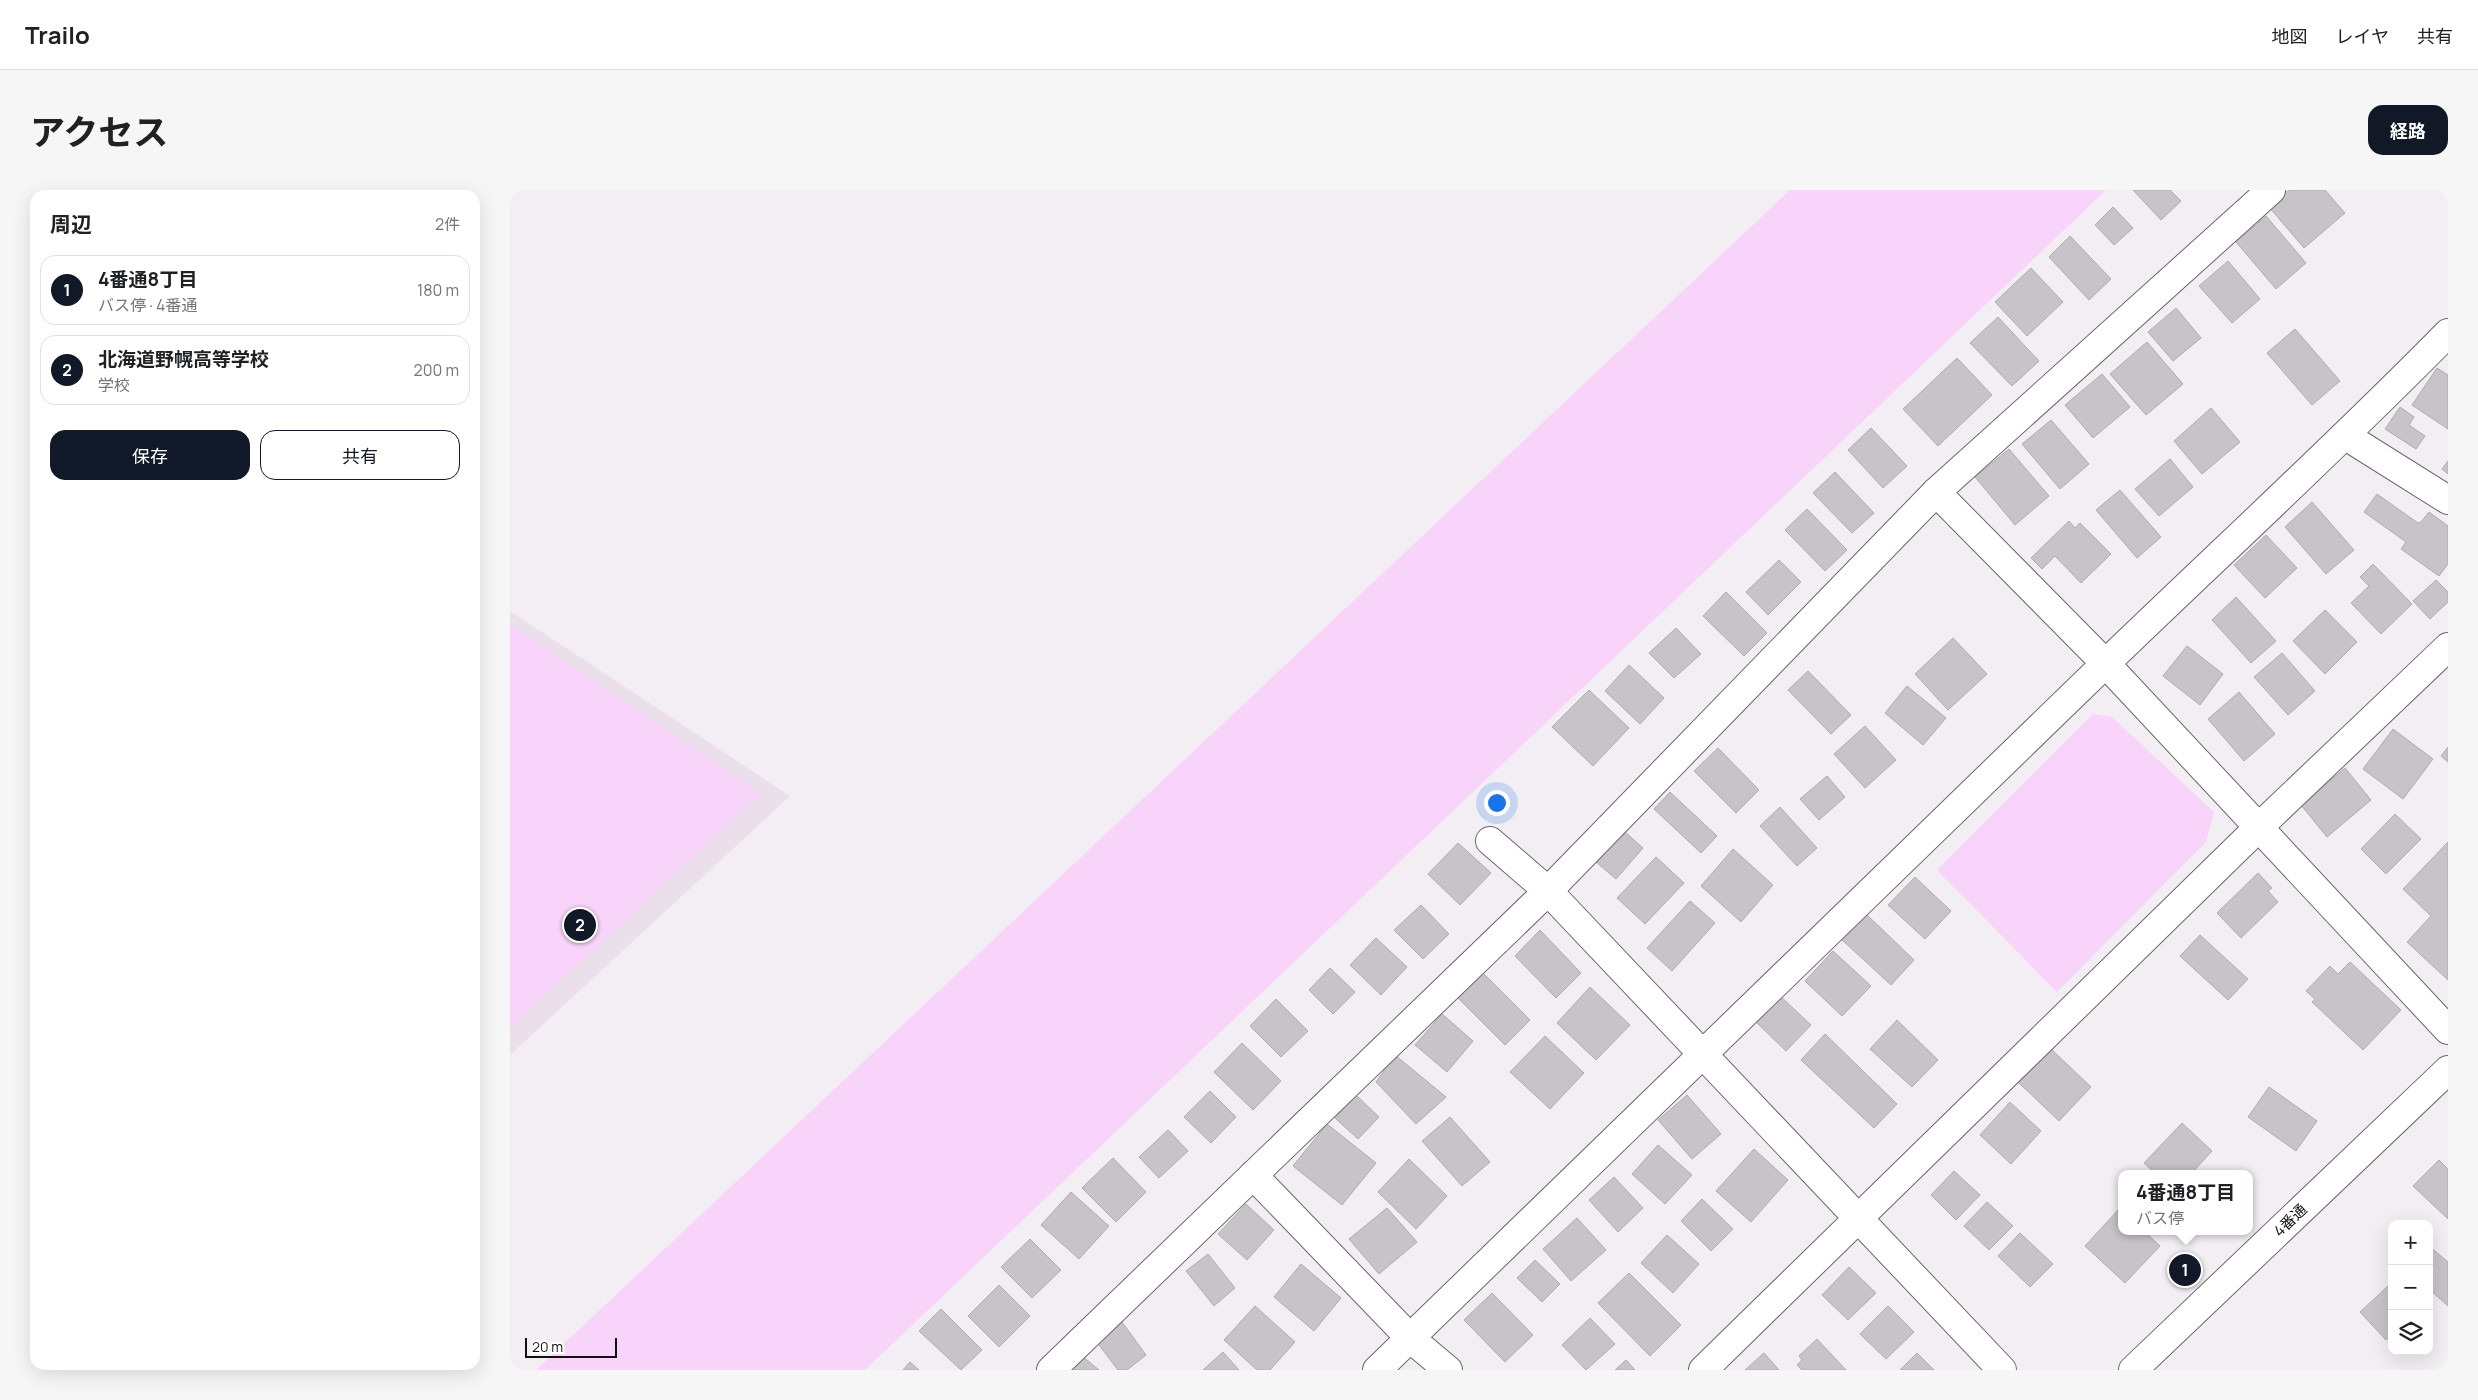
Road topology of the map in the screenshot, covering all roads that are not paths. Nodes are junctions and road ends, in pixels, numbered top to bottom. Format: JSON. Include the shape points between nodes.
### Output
{"nodes":[{"id":1,"x":2271,"y":190,"type":"edge"},
{"id":2,"x":2448,"y":333,"type":"edge"},
{"id":3,"x":2346,"y":436,"type":"junction"},
{"id":4,"x":1936,"y":492,"type":"junction"},
{"id":5,"x":2448,"y":500,"type":"edge"},
{"id":6,"x":2448,"y":647,"type":"edge"},
{"id":7,"x":2106,"y":664,"type":"junction"},
{"id":8,"x":2258,"y":827,"type":"junction"},
{"id":9,"x":1490,"y":841,"type":"dead end"},
{"id":10,"x":1548,"y":891,"type":"junction"},
{"id":11,"x":2448,"y":1030,"type":"edge"},
{"id":12,"x":1704,"y":1056,"type":"junction"},
{"id":13,"x":2448,"y":1070,"type":"edge"},
{"id":14,"x":1253,"y":1175,"type":"junction"},
{"id":15,"x":1858,"y":1218,"type":"junction"},
{"id":16,"x":1410,"y":1338,"type":"junction"},
{"id":17,"x":1051,"y":1370,"type":"edge"},
{"id":18,"x":1377,"y":1370,"type":"edge"},
{"id":19,"x":1448,"y":1370,"type":"edge"},
{"id":20,"x":1703,"y":1370,"type":"edge"},
{"id":21,"x":2002,"y":1370,"type":"edge"},
{"id":22,"x":2133,"y":1370,"type":"edge"}],
"edges":[{"from":1,"to":4,"type":"street"},
{"from":2,"to":3,"type":"street"},
{"from":3,"to":5,"type":"street"},
{"from":3,"to":7,"type":"street"},
{"from":4,"to":7,"type":"street"},
{"from":4,"to":10,"type":"street"},
{"from":6,"to":8,"type":"street"},
{"from":7,"to":8,"type":"street"},
{"from":7,"to":12,"type":"street"},
{"from":8,"to":11,"type":"street"},
{"from":8,"to":15,"type":"street"},
{"from":9,"to":10,"type":"street"},
{"from":10,"to":12,"type":"street"},
{"from":10,"to":14,"type":"street"},
{"from":12,"to":15,"type":"street"},
{"from":12,"to":16,"type":"street"},
{"from":13,"to":22,"type":"street","name":"4番通"},
{"from":14,"to":16,"type":"street"},
{"from":14,"to":17,"type":"street"},
{"from":15,"to":20,"type":"street"},
{"from":15,"to":21,"type":"street"},
{"from":16,"to":18,"type":"street"},
{"from":16,"to":19,"type":"street"}]}
